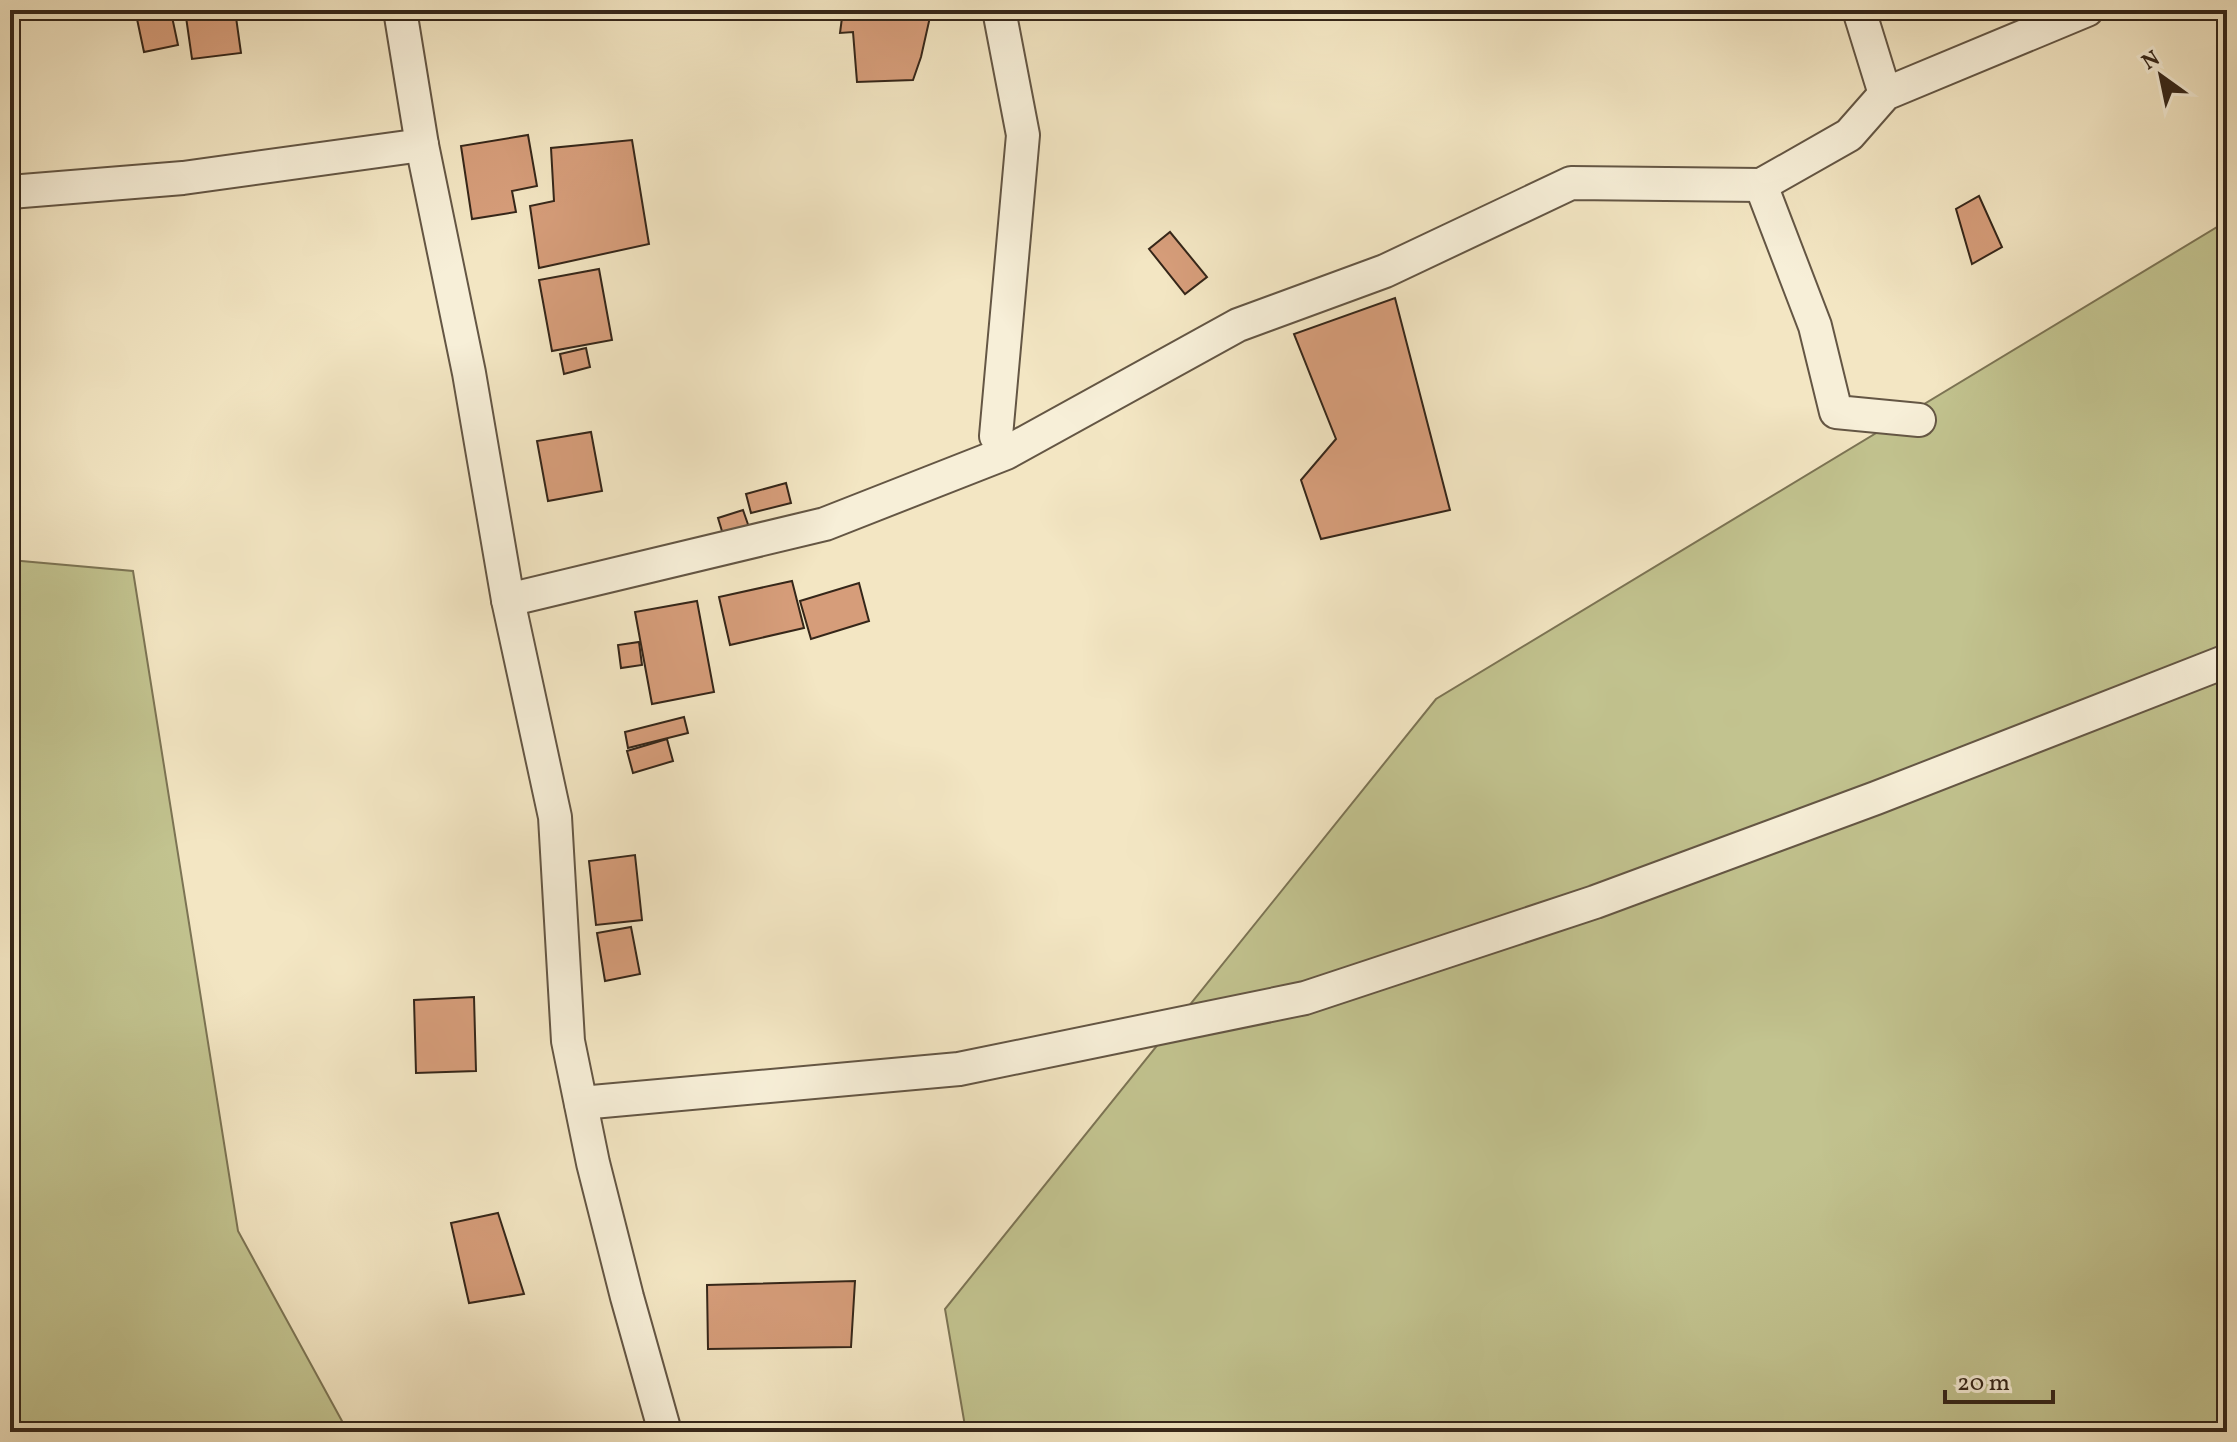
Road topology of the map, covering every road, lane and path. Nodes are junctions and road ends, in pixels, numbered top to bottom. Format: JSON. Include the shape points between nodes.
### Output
{"nodes":[{"id":1,"x":400,"y":10,"type":"edge"},
{"id":2,"x":999,"y":10,"type":"edge"},
{"id":3,"x":1859,"y":10,"type":"edge"},
{"id":4,"x":2087,"y":10,"type":"edge"},
{"id":5,"x":1885,"y":94,"type":"junction"},
{"id":6,"x":422,"y":145,"type":"junction"},
{"id":7,"x":1761,"y":185,"type":"junction"},
{"id":8,"x":10,"y":192,"type":"edge"},
{"id":9,"x":1919,"y":420,"type":"dead end"},
{"id":10,"x":996,"y":436,"type":"dead end"},
{"id":11,"x":508,"y":600,"type":"junction"},
{"id":12,"x":2227,"y":661,"type":"edge"},
{"id":13,"x":581,"y":1103,"type":"junction"},
{"id":14,"x":665,"y":1432,"type":"edge"}],
"edges":[{"from":1,"to":6,"type":"street"},
{"from":2,"to":10,"type":"street","via":[[1023,135]]},
{"from":3,"to":5,"type":"street"},
{"from":4,"to":5,"type":"street"},
{"from":5,"to":7,"type":"street","via":[[1849,135]]},
{"from":6,"to":8,"type":"street","via":[[183,178]]},
{"from":6,"to":11,"type":"street"},
{"from":7,"to":9,"type":"street","via":[[1815,326],[1836,412]]},
{"from":7,"to":11,"type":"street","via":[[1571,183],[1385,271],[1238,325],[1006,453],[839,519]]},
{"from":11,"to":13,"type":"street","via":[[555,817],[568,1041]]},
{"from":12,"to":13,"type":"street","via":[[1595,902],[1305,998],[959,1069]]},
{"from":13,"to":14,"type":"street"}]}
